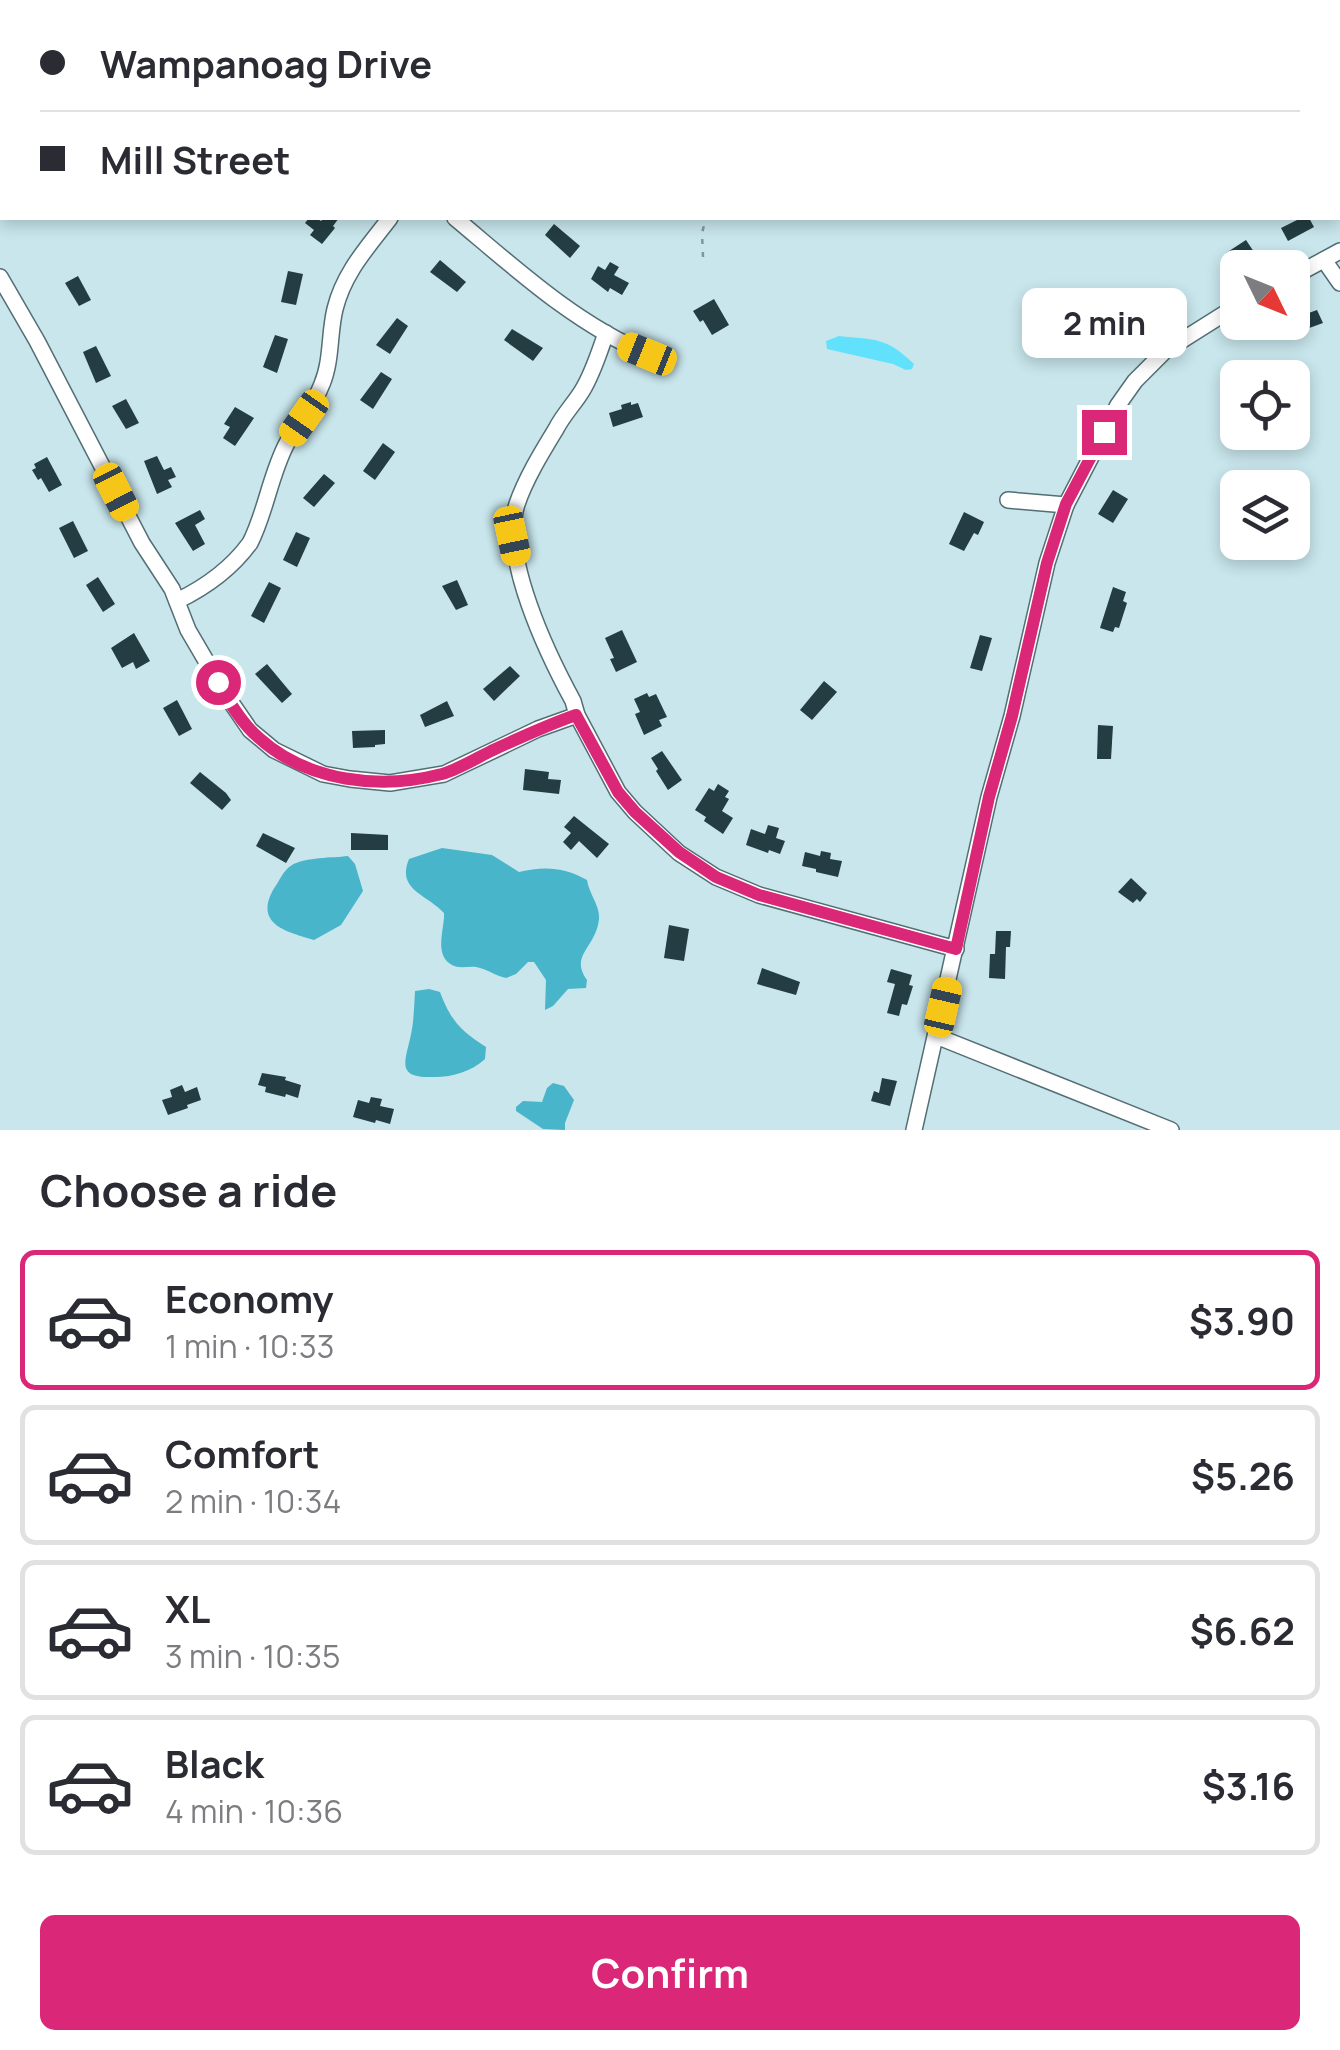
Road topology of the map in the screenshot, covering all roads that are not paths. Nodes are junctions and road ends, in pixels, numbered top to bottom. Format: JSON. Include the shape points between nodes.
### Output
{"nodes":[{"id":1,"x":388,"y":220,"type":"edge"},
{"id":2,"x":457,"y":220,"type":"edge"},
{"id":3,"x":1340,"y":251,"type":"edge"},
{"id":4,"x":1324,"y":260,"type":"junction"},
{"id":5,"x":1310,"y":267,"type":"edge"},
{"id":6,"x":0,"y":277,"type":"edge"},
{"id":7,"x":1340,"y":283,"type":"edge"},
{"id":8,"x":1220,"y":316,"type":"edge"},
{"id":9,"x":606,"y":334,"type":"junction"},
{"id":10,"x":647,"y":354,"type":"dead end"},
{"id":11,"x":1008,"y":500,"type":"dead end"},
{"id":12,"x":1066,"y":504,"type":"junction"},
{"id":13,"x":177,"y":601,"type":"junction"},
{"id":14,"x":576,"y":715,"type":"junction"},
{"id":15,"x":956,"y":949,"type":"junction"},
{"id":16,"x":936,"y":1036,"type":"junction"},
{"id":17,"x":914,"y":1130,"type":"edge"},
{"id":18,"x":1171,"y":1130,"type":"edge"}],
"edges":[{"from":1,"to":13,"type":"street","via":[[346,281],[327,371],[287,443],[250,544],[220,575]]},
{"from":2,"to":9,"type":"street"},
{"from":3,"to":4,"type":"street"},
{"from":4,"to":5,"type":"street"},
{"from":4,"to":7,"type":"street"},
{"from":6,"to":13,"type":"street"},
{"from":8,"to":12,"type":"street","via":[[1166,351],[1135,381]]},
{"from":9,"to":10,"type":"street"},
{"from":9,"to":14,"type":"street","via":[[582,392],[528,479],[512,536],[522,589]]},
{"from":11,"to":12,"type":"street"},
{"from":12,"to":15,"type":"street"},
{"from":13,"to":14,"type":"street","via":[[250,730],[286,758],[323,774],[390,782],[444,774]]},
{"from":14,"to":15,"type":"street","via":[[635,812],[716,877]]},
{"from":15,"to":16,"type":"street"},
{"from":16,"to":17,"type":"street"},
{"from":16,"to":18,"type":"street"}]}
